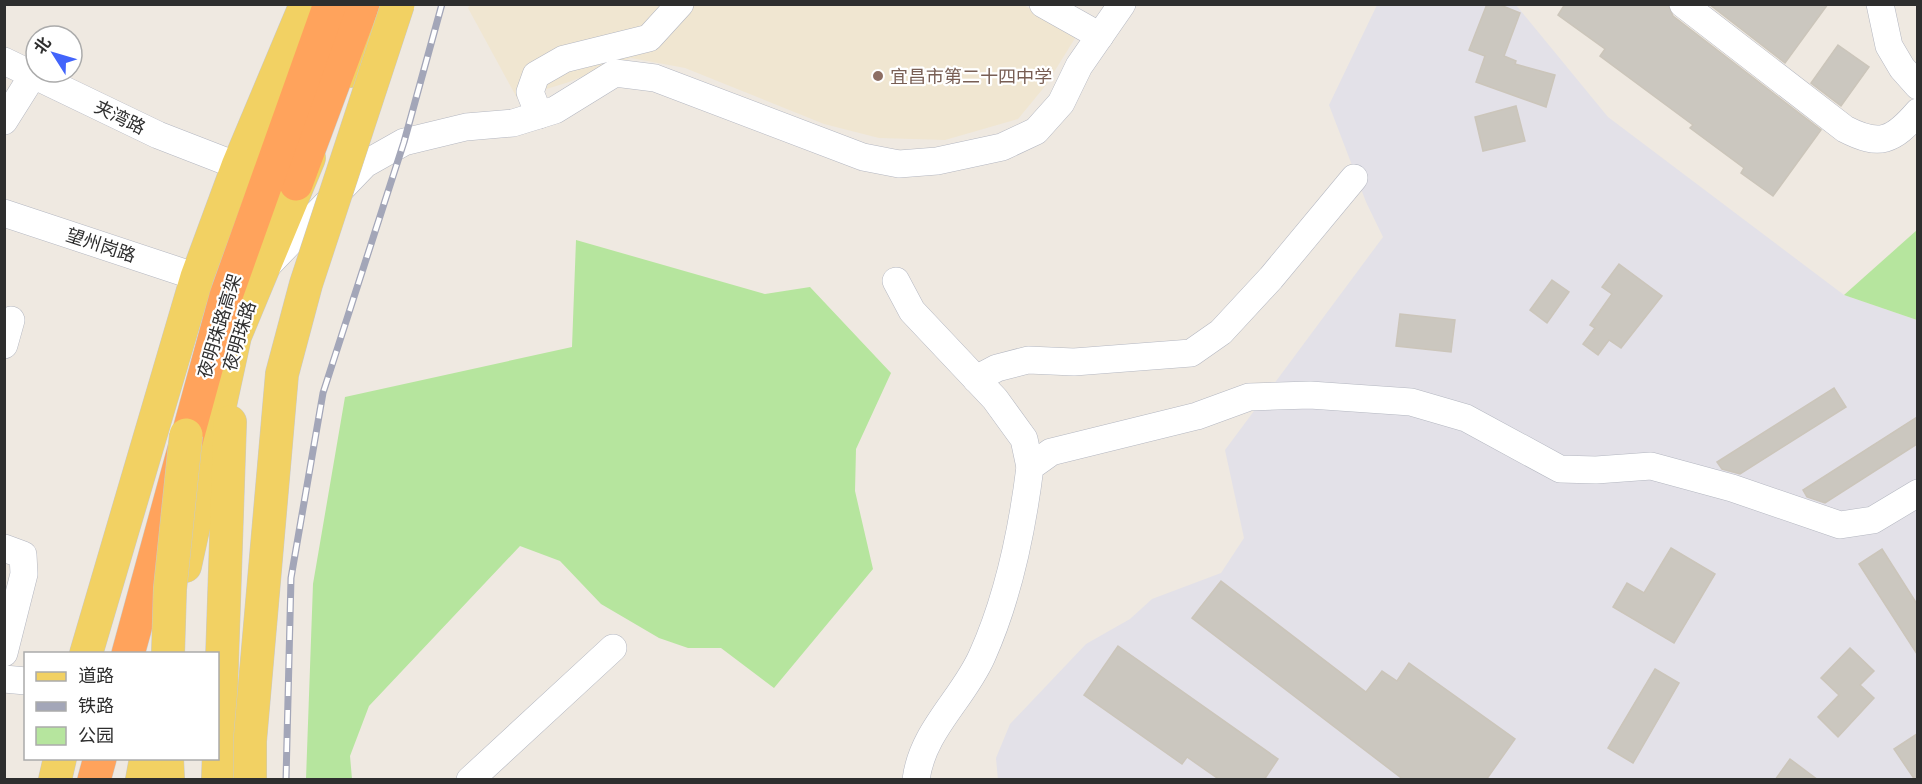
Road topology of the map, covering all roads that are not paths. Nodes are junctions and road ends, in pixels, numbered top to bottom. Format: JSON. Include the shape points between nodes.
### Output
{"nodes":[{"id":1,"x":306,"y":4,"type":"edge"},
{"id":2,"x":330,"y":4,"type":"edge"},
{"id":3,"x":363,"y":4,"type":"edge"},
{"id":4,"x":383,"y":4,"type":"edge"},
{"id":5,"x":398,"y":4,"type":"edge"},
{"id":6,"x":680,"y":4,"type":"edge"},
{"id":7,"x":1043,"y":4,"type":"edge"},
{"id":8,"x":1122,"y":4,"type":"edge"},
{"id":9,"x":1683,"y":4,"type":"edge"},
{"id":10,"x":1880,"y":4,"type":"edge"},
{"id":11,"x":1100,"y":36,"type":"junction"},
{"id":12,"x":4,"y":61,"type":"edge"},
{"id":13,"x":24,"y":71,"type":"edge"},
{"id":14,"x":27,"y":84,"type":"edge"},
{"id":15,"x":52,"y":84,"type":"edge"},
{"id":16,"x":1917,"y":86,"type":"edge"},
{"id":17,"x":1917,"y":112,"type":"edge"},
{"id":18,"x":539,"y":116,"type":"junction"},
{"id":19,"x":4,"y":121,"type":"edge"},
{"id":20,"x":238,"y":166,"type":"junction"},
{"id":21,"x":1354,"y":178,"type":"dead end"},
{"id":22,"x":296,"y":184,"type":"junction"},
{"id":23,"x":4,"y":213,"type":"edge"},
{"id":24,"x":260,"y":273,"type":"junction"},
{"id":25,"x":197,"y":277,"type":"junction"},
{"id":26,"x":897,"y":281,"type":"dead end"},
{"id":27,"x":229,"y":365,"type":"junction"},
{"id":28,"x":976,"y":380,"type":"junction"},
{"id":29,"x":186,"y":435,"type":"junction"},
{"id":30,"x":1030,"y":467,"type":"junction"},
{"id":31,"x":1917,"y":493,"type":"edge"},
{"id":32,"x":193,"y":526,"type":"junction"},
{"id":33,"x":4,"y":548,"type":"edge"},
{"id":34,"x":223,"y":550,"type":"junction"},
{"id":35,"x":613,"y":648,"type":"dead end"},
{"id":36,"x":87,"y":652,"type":"edge"},
{"id":37,"x":129,"y":652,"type":"edge"},
{"id":38,"x":168,"y":652,"type":"edge"},
{"id":39,"x":168,"y":652,"type":"edge"},
{"id":40,"x":216,"y":652,"type":"edge"},
{"id":41,"x":4,"y":653,"type":"edge"},
{"id":42,"x":4,"y":679,"type":"edge"},
{"id":43,"x":24,"y":681,"type":"edge"},
{"id":44,"x":219,"y":734,"type":"edge"},
{"id":45,"x":60,"y":760,"type":"edge"},
{"id":46,"x":100,"y":760,"type":"edge"},
{"id":47,"x":146,"y":760,"type":"edge"},
{"id":48,"x":167,"y":760,"type":"edge"},
{"id":49,"x":212,"y":760,"type":"edge"},
{"id":50,"x":218,"y":760,"type":"edge"},
{"id":51,"x":55,"y":780,"type":"edge"},
{"id":52,"x":94,"y":780,"type":"edge"},
{"id":53,"x":142,"y":780,"type":"edge"},
{"id":54,"x":168,"y":780,"type":"edge"},
{"id":55,"x":212,"y":780,"type":"edge"},
{"id":56,"x":218,"y":780,"type":"edge"},
{"id":57,"x":250,"y":780,"type":"edge"},
{"id":58,"x":470,"y":780,"type":"edge"},
{"id":59,"x":916,"y":780,"type":"edge"}],
"edges":[{"from":1,"to":20,"type":"main road"},
{"from":2,"to":29,"type":"highway","name":"夜明珠路高架","via":[[226,296]]},
{"from":3,"to":22,"type":"highway"},
{"from":4,"to":22,"type":"main road","name":"夜明珠路"},
{"from":5,"to":57,"type":"main road","bridge":true,"via":[[306,284],[282,374],[250,741]]},
{"from":6,"to":18,"type":"street","via":[[649,38],[564,59],[537,75],[530,92]]},
{"from":7,"to":11,"type":"street"},
{"from":8,"to":11,"type":"street"},
{"from":9,"to":17,"type":"street","via":[[1845,129],[1864,139],[1881,141],[1902,130]]},
{"from":10,"to":16,"type":"street","via":[[1889,46]]},
{"from":11,"to":18,"type":"street","via":[[1079,66],[1061,103],[1035,132],[1002,147],[937,161],[899,164],[863,157],[655,78],[615,74]]},
{"from":12,"to":13,"type":"street","name":"夹湾路"},
{"from":14,"to":19,"type":"street"},
{"from":15,"to":20,"type":"street","name":"夹湾路","via":[[158,135]]},
{"from":18,"to":24,"type":"street","via":[[513,123],[466,127],[404,142],[365,164]]},
{"from":20,"to":25,"type":"main road"},
{"from":21,"to":28,"type":"street","via":[[1264,286],[1221,332],[1191,354],[1074,362],[1028,360],[997,368]]},
{"from":22,"to":24,"type":"main road","name":"夜明珠路"},
{"from":23,"to":25,"type":"street","name":"望州岗路"},
{"from":24,"to":27,"type":"main road","name":"夜明珠路"},
{"from":25,"to":36,"type":"main road"},
{"from":26,"to":28,"type":"street","via":[[912,311]]},
{"from":27,"to":32,"type":"main road","name":"夜明珠路"},
{"from":27,"to":34,"type":"main road","via":[[230,469]]},
{"from":28,"to":30,"type":"street","via":[[1024,439]]},
{"from":29,"to":37,"type":"highway","name":"夜明珠路高架","bridge":true},
{"from":29,"to":38,"type":"main road","bridge":true,"via":[[170,589]]},
{"from":30,"to":31,"type":"street","via":[[1051,452],[1197,417],[1249,398],[1310,396],[1411,402],[1466,418],[1560,469],[1651,466],[1732,488],[1839,525],[1874,520]]},
{"from":30,"to":59,"type":"street","via":[[1010,585],[981,658],[934,729]]},
{"from":32,"to":34,"type":"main road","via":[[206,511],[219,508]]},
{"from":32,"to":39,"type":"main road","name":"夜明珠路"},
{"from":33,"to":41,"type":"street","via":[[23,555],[24,574]]},
{"from":34,"to":40,"type":"main road"},
{"from":34,"to":44,"type":"main road"},
{"from":35,"to":58,"type":"street"},
{"from":42,"to":43,"type":"street"},
{"from":45,"to":51,"type":"main road"},
{"from":46,"to":52,"type":"highway"},
{"from":47,"to":53,"type":"main road"},
{"from":48,"to":54,"type":"main road"},
{"from":49,"to":55,"type":"main road"},
{"from":50,"to":56,"type":"main road"}]}
